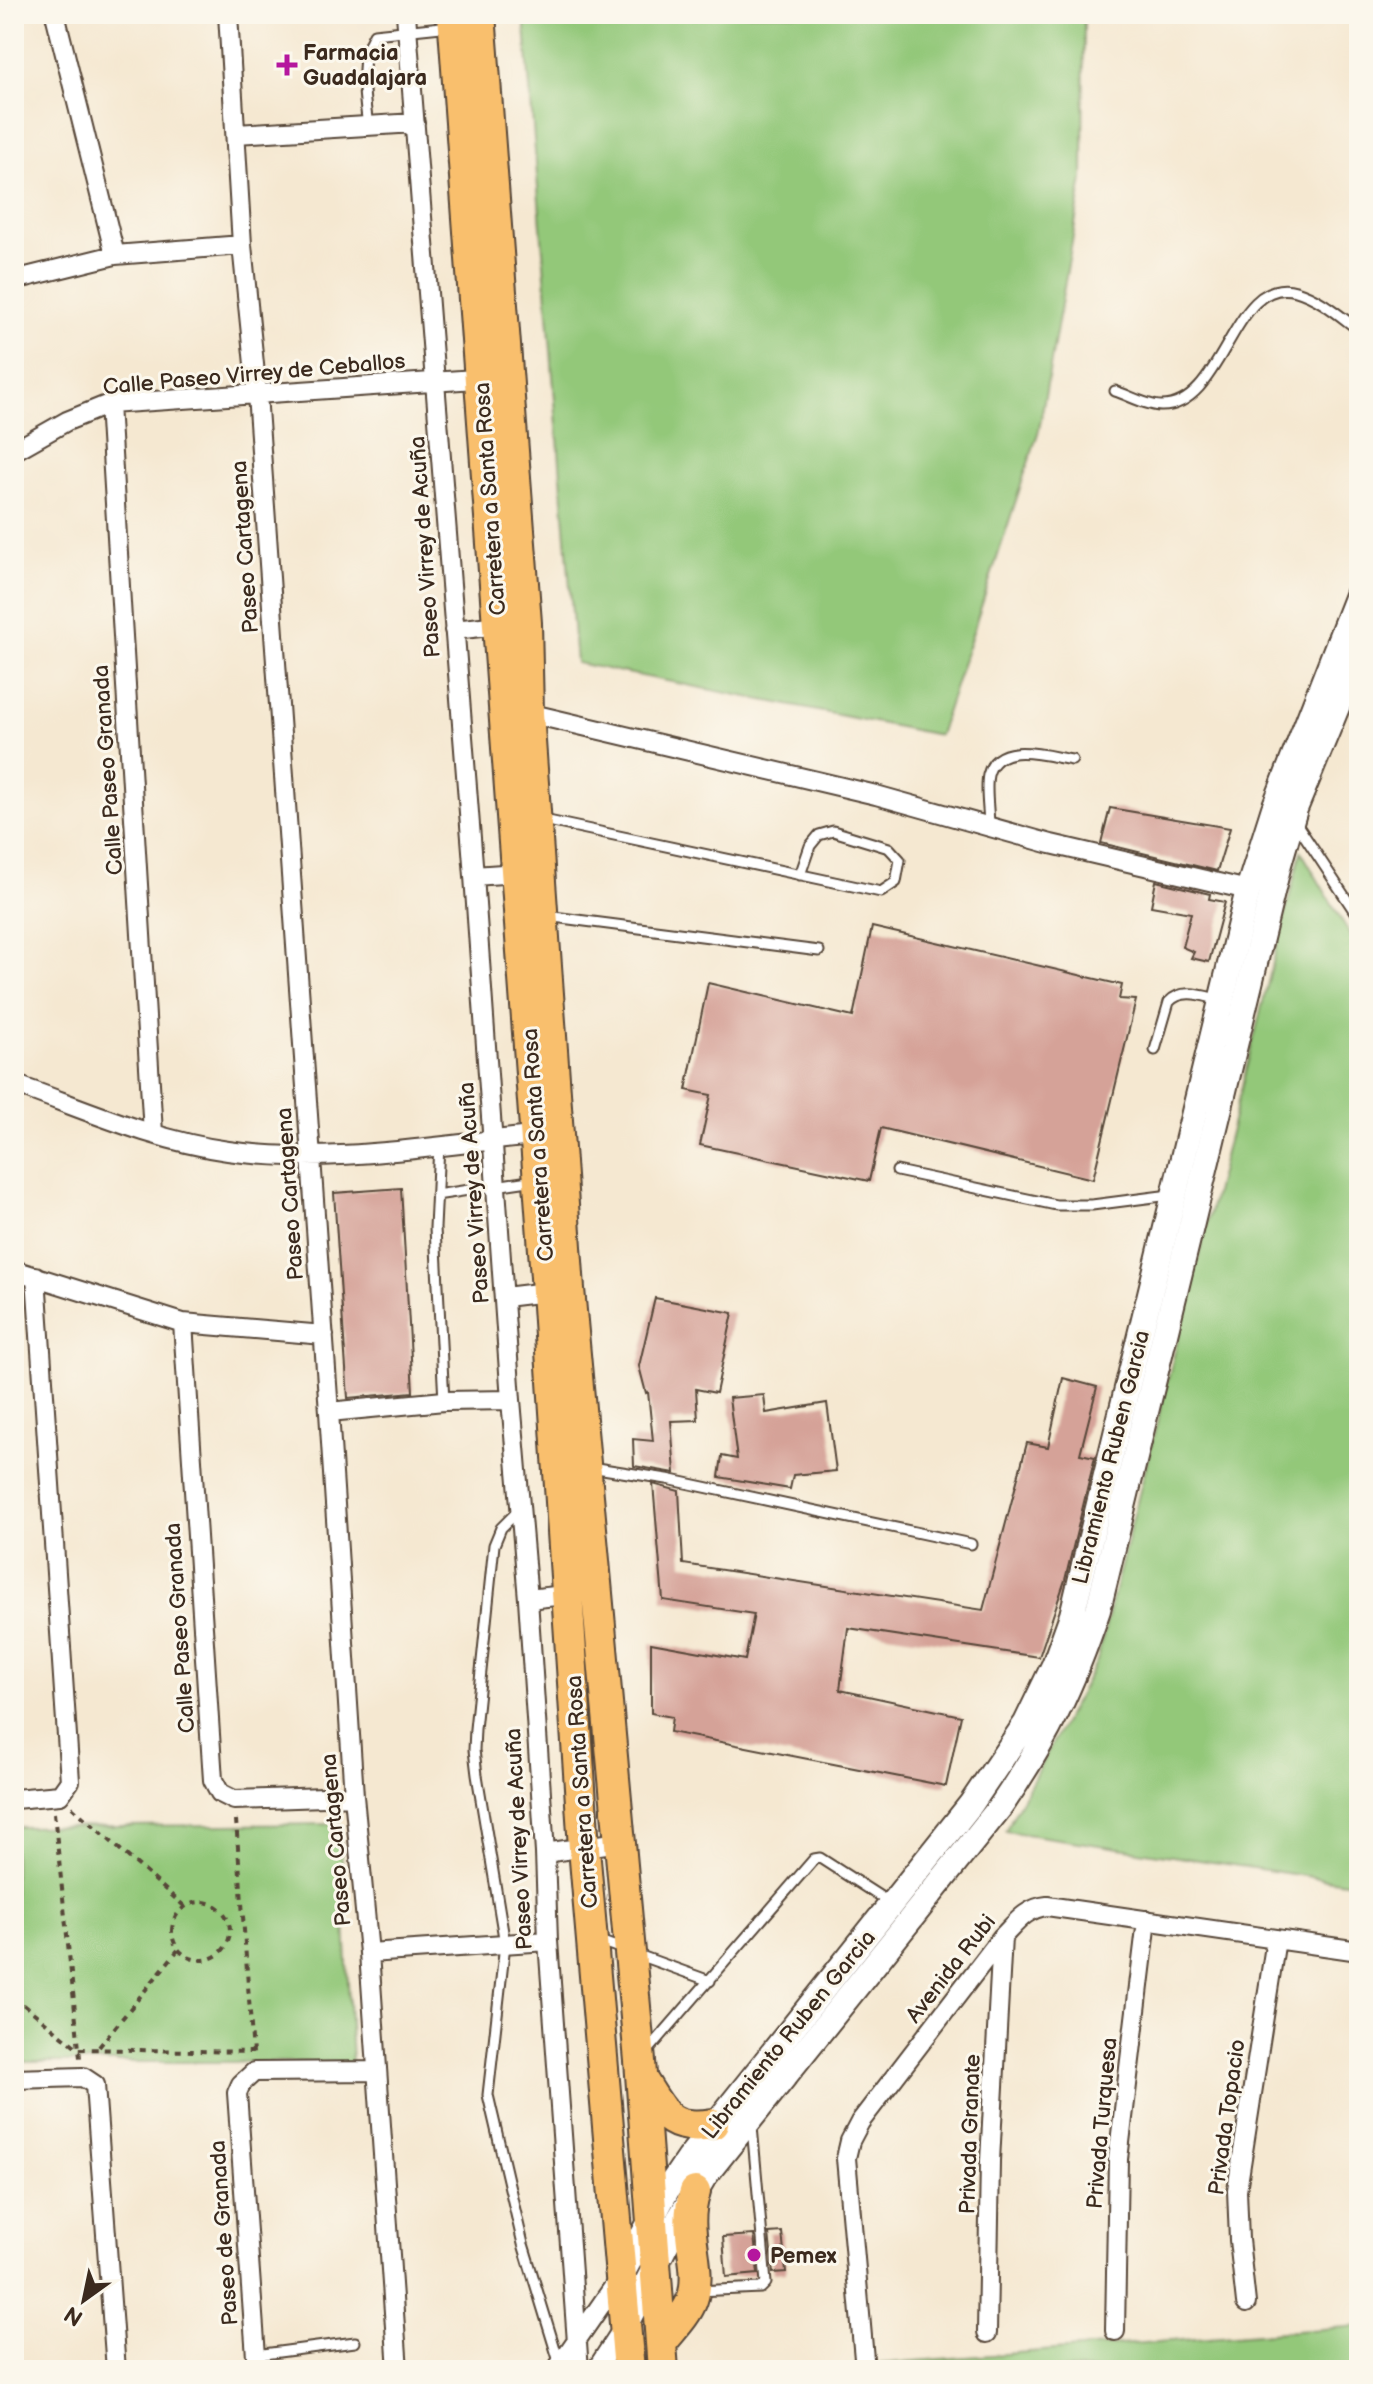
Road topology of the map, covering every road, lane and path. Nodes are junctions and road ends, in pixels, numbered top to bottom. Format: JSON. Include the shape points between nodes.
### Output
{"nodes":[{"id":1,"x":55,"y":14,"type":"edge"},
{"id":2,"x":228,"y":14,"type":"edge"},
{"id":3,"x":462,"y":18,"type":"edge"},
{"id":4,"x":407,"y":22,"type":"edge"},
{"id":5,"x":415,"y":123,"type":"junction"},
{"id":6,"x":368,"y":126,"type":"junction"},
{"id":7,"x":236,"y":134,"type":"junction"},
{"id":8,"x":242,"y":245,"type":"junction"},
{"id":9,"x":115,"y":255,"type":"junction"},
{"id":10,"x":14,"y":280,"type":"edge"},
{"id":11,"x":1359,"y":330,"type":"edge"},
{"id":12,"x":494,"y":378,"type":"junction"},
{"id":13,"x":437,"y":383,"type":"junction"},
{"id":14,"x":1115,"y":391,"type":"dead end"},
{"id":15,"x":257,"y":394,"type":"junction"},
{"id":16,"x":109,"y":404,"type":"junction"},
{"id":17,"x":14,"y":451,"type":"edge"},
{"id":18,"x":1359,"y":590,"type":"edge"},
{"id":19,"x":499,"y":625,"type":"junction"},
{"id":20,"x":454,"y":630,"type":"junction"},
{"id":21,"x":1359,"y":654,"type":"edge"},
{"id":22,"x":528,"y":713,"type":"junction"},
{"id":23,"x":1072,"y":760,"type":"dead end"},
{"id":24,"x":1292,"y":817,"type":"junction"},
{"id":25,"x":536,"y":819,"type":"junction"},
{"id":26,"x":989,"y":827,"type":"junction"},
{"id":27,"x":517,"y":873,"type":"junction"},
{"id":28,"x":800,"y":875,"type":"junction"},
{"id":29,"x":474,"y":876,"type":"junction"},
{"id":30,"x":1248,"y":890,"type":"junction"},
{"id":31,"x":543,"y":916,"type":"junction"},
{"id":32,"x":1359,"y":918,"type":"edge"},
{"id":33,"x":819,"y":951,"type":"dead end"},
{"id":34,"x":1221,"y":1000,"type":"junction"},
{"id":35,"x":1155,"y":1050,"type":"dead end"},
{"id":36,"x":14,"y":1084,"type":"edge"},
{"id":37,"x":153,"y":1133,"type":"junction"},
{"id":38,"x":548,"y":1134,"type":"junction"},
{"id":39,"x":494,"y":1139,"type":"junction"},
{"id":40,"x":439,"y":1145,"type":"junction"},
{"id":41,"x":311,"y":1157,"type":"junction"},
{"id":42,"x":897,"y":1171,"type":"dead end"},
{"id":43,"x":551,"y":1178,"type":"junction"},
{"id":44,"x":497,"y":1185,"type":"junction"},
{"id":45,"x":436,"y":1195,"type":"junction"},
{"id":46,"x":1174,"y":1195,"type":"junction"},
{"id":47,"x":14,"y":1270,"type":"edge"},
{"id":48,"x":36,"y":1276,"type":"junction"},
{"id":49,"x":558,"y":1290,"type":"junction"},
{"id":50,"x":505,"y":1297,"type":"junction"},
{"id":51,"x":183,"y":1323,"type":"junction"},
{"id":52,"x":324,"y":1335,"type":"junction"},
{"id":53,"x":511,"y":1400,"type":"junction"},
{"id":54,"x":444,"y":1401,"type":"junction"},
{"id":55,"x":329,"y":1412,"type":"junction"},
{"id":56,"x":572,"y":1465,"type":"junction"},
{"id":57,"x":520,"y":1509,"type":"junction"},
{"id":58,"x":971,"y":1544,"type":"dead end"},
{"id":59,"x":597,"y":1591,"type":"junction"},
{"id":60,"x":567,"y":1595,"type":"junction"},
{"id":61,"x":528,"y":1599,"type":"junction"},
{"id":62,"x":61,"y":1791,"type":"junction"},
{"id":63,"x":354,"y":1796,"type":"junction"},
{"id":64,"x":14,"y":1799,"type":"edge"},
{"id":65,"x":234,"y":1800,"type":"junction"},
{"id":66,"x":619,"y":1842,"type":"junction"},
{"id":67,"x":584,"y":1848,"type":"junction"},
{"id":68,"x":545,"y":1853,"type":"junction"},
{"id":69,"x":892,"y":1904,"type":"junction"},
{"id":70,"x":184,"y":1906,"type":"junction"},
{"id":71,"x":1147,"y":1920,"type":"junction"},
{"id":72,"x":230,"y":1929,"type":"junction"},
{"id":73,"x":245,"y":1929,"type":"junction"},
{"id":74,"x":1002,"y":1937,"type":"junction"},
{"id":75,"x":592,"y":1938,"type":"junction"},
{"id":76,"x":1276,"y":1939,"type":"junction"},
{"id":77,"x":548,"y":1941,"type":"junction"},
{"id":78,"x":505,"y":1944,"type":"junction"},
{"id":79,"x":178,"y":1950,"type":"junction"},
{"id":80,"x":628,"y":1950,"type":"junction"},
{"id":81,"x":1359,"y":1951,"type":"edge"},
{"id":82,"x":369,"y":1953,"type":"junction"},
{"id":83,"x":710,"y":1981,"type":"junction"},
{"id":84,"x":14,"y":1997,"type":"edge"},
{"id":85,"x":99,"y":2047,"type":"junction"},
{"id":86,"x":79,"y":2049,"type":"junction"},
{"id":87,"x":253,"y":2052,"type":"junction"},
{"id":88,"x":640,"y":2070,"type":"junction"},
{"id":89,"x":377,"y":2071,"type":"junction"},
{"id":90,"x":254,"y":2072,"type":"junction"},
{"id":91,"x":83,"y":2077,"type":"junction"},
{"id":92,"x":14,"y":2079,"type":"edge"},
{"id":93,"x":751,"y":2119,"type":"junction"},
{"id":94,"x":713,"y":2124,"type":"junction"},
{"id":95,"x":695,"y":2192,"type":"junction"},
{"id":96,"x":650,"y":2219,"type":"junction"},
{"id":97,"x":656,"y":2269,"type":"junction"},
{"id":98,"x":621,"y":2276,"type":"junction"},
{"id":99,"x":694,"y":2291,"type":"junction"},
{"id":100,"x":1246,"y":2303,"type":"dead end"},
{"id":101,"x":626,"y":2324,"type":"junction"},
{"id":102,"x":1115,"y":2331,"type":"dead end"},
{"id":103,"x":987,"y":2333,"type":"dead end"},
{"id":104,"x":355,"y":2342,"type":"dead end"},
{"id":105,"x":576,"y":2342,"type":"junction"},
{"id":106,"x":666,"y":2361,"type":"edge"},
{"id":107,"x":256,"y":2362,"type":"edge"},
{"id":108,"x":558,"y":2368,"type":"edge"},
{"id":109,"x":1301,"y":2369,"type":"edge"},
{"id":110,"x":116,"y":2370,"type":"edge"},
{"id":111,"x":398,"y":2370,"type":"edge"},
{"id":112,"x":579,"y":2370,"type":"edge"},
{"id":113,"x":596,"y":2370,"type":"edge"},
{"id":114,"x":629,"y":2370,"type":"edge"},
{"id":115,"x":865,"y":2370,"type":"edge"},
{"id":116,"x":1326,"y":2370,"type":"edge"}],
"edges":[{"from":1,"to":9,"type":"street"},
{"from":2,"to":7,"type":"street","name":"Paseo Cartagena"},
{"from":3,"to":4,"type":"lane"},
{"from":3,"to":12,"type":"main road","name":"Carretera a Santa Rosa"},
{"from":4,"to":5,"type":"street","name":"Paseo Virrey de Acuña"},
{"from":4,"to":6,"type":"lane","via":[[374,34],[365,49]]},
{"from":5,"to":6,"type":"street"},
{"from":5,"to":13,"type":"street","name":"Paseo Virrey de Acuña"},
{"from":6,"to":7,"type":"street"},
{"from":7,"to":8,"type":"street","name":"Paseo Cartagena"},
{"from":8,"to":9,"type":"street"},
{"from":8,"to":15,"type":"street","name":"Paseo Cartagena"},
{"from":9,"to":10,"type":"street"},
{"from":11,"to":14,"type":"lane","via":[[1320,302],[1294,290],[1277,292],[1257,299],[1197,391],[1160,407]]},
{"from":12,"to":13,"type":"street","name":"Calle Paseo Virrey de Ceballos"},
{"from":12,"to":19,"type":"main road","name":"Carretera a Santa Rosa"},
{"from":12,"to":22,"type":"main road","name":"Carretera a Santa Rosa","via":[[526,623]]},
{"from":13,"to":15,"type":"street","name":"Calle Paseo Virrey de Ceballos"},
{"from":13,"to":20,"type":"street","name":"Paseo Virrey de Acuña"},
{"from":15,"to":16,"type":"street","name":"Calle Paseo Virrey de Ceballos"},
{"from":15,"to":41,"type":"street","name":"Paseo Cartagena"},
{"from":16,"to":17,"type":"street","name":"Calle Paseo Virrey de Ceballos"},
{"from":16,"to":37,"type":"street","name":"Calle Paseo Granada"},
{"from":18,"to":30,"type":"street","name":"Libramiento Ruben Garcia","via":[[1274,808]]},
{"from":19,"to":20,"type":"street"},
{"from":19,"to":27,"type":"main road","name":"Carretera a Santa Rosa"},
{"from":20,"to":29,"type":"street","name":"Paseo Virrey de Acuña"},
{"from":21,"to":24,"type":"street","name":"Libramiento Ruben Garcia"},
{"from":22,"to":25,"type":"main road","name":"Carretera a Santa Rosa"},
{"from":22,"to":26,"type":"street","via":[[861,791]]},
{"from":23,"to":26,"type":"lane","via":[[1015,751],[997,760],[988,775]]},
{"from":24,"to":32,"type":"lane"},
{"from":24,"to":93,"type":"street","name":"Libramiento Ruben Garcia","via":[[1098,1610],[1079,1667],[1048,1733],[1001,1806]]},
{"from":25,"to":28,"type":"lane"},
{"from":25,"to":31,"type":"main road","name":"Carretera a Santa Rosa"},
{"from":26,"to":30,"type":"street"},
{"from":27,"to":29,"type":"street"},
{"from":27,"to":38,"type":"main road","name":"Carretera a Santa Rosa"},
{"from":28,"to":28,"type":"lane","via":[[810,846],[819,835],[833,831],[889,848],[900,860],[896,882],[881,892]]},
{"from":29,"to":39,"type":"street","name":"Paseo Virrey de Acuña"},
{"from":30,"to":34,"type":"street","name":"Libramiento Ruben Garcia"},
{"from":31,"to":33,"type":"lane"},
{"from":31,"to":38,"type":"main road","name":"Carretera a Santa Rosa"},
{"from":34,"to":35,"type":"lane","via":[[1174,996]]},
{"from":34,"to":46,"type":"street","name":"Libramiento Ruben Garcia"},
{"from":36,"to":37,"type":"street"},
{"from":37,"to":41,"type":"street","via":[[229,1151]]},
{"from":38,"to":39,"type":"street"},
{"from":38,"to":43,"type":"main road","name":"Carretera a Santa Rosa"},
{"from":39,"to":40,"type":"street"},
{"from":39,"to":44,"type":"street","name":"Paseo Virrey de Acuña"},
{"from":40,"to":41,"type":"street"},
{"from":40,"to":45,"type":"lane"},
{"from":41,"to":52,"type":"street","name":"Paseo Cartagena"},
{"from":42,"to":46,"type":"lane","via":[[1056,1205]]},
{"from":43,"to":44,"type":"lane"},
{"from":43,"to":49,"type":"main road","name":"Carretera a Santa Rosa"},
{"from":44,"to":45,"type":"lane"},
{"from":44,"to":50,"type":"street","name":"Paseo Virrey de Acuña"},
{"from":45,"to":54,"type":"lane"},
{"from":46,"to":69,"type":"street","name":"Libramiento Ruben Garcia","via":[[1072,1615],[1054,1665],[1011,1746]]},
{"from":47,"to":48,"type":"street"},
{"from":48,"to":51,"type":"street"},
{"from":48,"to":62,"type":"street"},
{"from":49,"to":50,"type":"street"},
{"from":49,"to":56,"type":"main road","name":"Carretera a Santa Rosa"},
{"from":50,"to":53,"type":"street","name":"Paseo Virrey de Acuña"},
{"from":51,"to":52,"type":"street"},
{"from":51,"to":65,"type":"street","name":"Calle Paseo Granada","via":[[213,1780],[220,1793]]},
{"from":52,"to":55,"type":"street","name":"Paseo Cartagena"},
{"from":53,"to":54,"type":"street"},
{"from":53,"to":57,"type":"street","name":"Paseo Virrey de Acuña"},
{"from":54,"to":55,"type":"street"},
{"from":55,"to":63,"type":"street","name":"Paseo Cartagena"},
{"from":56,"to":58,"type":"lane","via":[[667,1479]]},
{"from":56,"to":59,"type":"main road","name":"Carretera a Santa Rosa"},
{"from":56,"to":60,"type":"main road","name":"Carretera a Santa Rosa"},
{"from":57,"to":61,"type":"street","name":"Paseo Virrey de Acuña"},
{"from":57,"to":78,"type":"lane","via":[[501,1528],[494,1545],[474,1750]]},
{"from":59,"to":60,"type":"street"},
{"from":59,"to":66,"type":"main road","name":"Carretera a Santa Rosa"},
{"from":60,"to":61,"type":"street"},
{"from":60,"to":67,"type":"main road","name":"Carretera a Santa Rosa"},
{"from":61,"to":68,"type":"street","name":"Paseo Virrey de Acuña"},
{"from":62,"to":64,"type":"street"},
{"from":62,"to":70,"type":"path"},
{"from":62,"to":86,"type":"path"},
{"from":63,"to":65,"type":"street"},
{"from":63,"to":82,"type":"street","name":"Paseo Cartagena"},
{"from":65,"to":73,"type":"path"},
{"from":66,"to":67,"type":"street"},
{"from":66,"to":80,"type":"main road","name":"Carretera a Santa Rosa"},
{"from":67,"to":68,"type":"street"},
{"from":67,"to":75,"type":"main road","name":"Carretera a Santa Rosa"},
{"from":68,"to":77,"type":"street","name":"Paseo Virrey de Acuña"},
{"from":69,"to":83,"type":"lane","via":[[816,1858]]},
{"from":69,"to":94,"type":"street","name":"Libramiento Ruben Garcia"},
{"from":70,"to":72,"type":"path","via":[[208,1902],[227,1917]]},
{"from":70,"to":79,"type":"path","via":[[171,1927]]},
{"from":71,"to":74,"type":"street","name":"Avenida Rubi","via":[[1039,1907],[1024,1914]]},
{"from":71,"to":76,"type":"street","name":"Avenida Rubi"},
{"from":71,"to":102,"type":"street","name":"Privada Turquesa","via":[[1118,2159]]},
{"from":72,"to":73,"type":"path"},
{"from":72,"to":79,"type":"path","via":[[229,1941],[212,1958],[200,1960]]},
{"from":73,"to":87,"type":"path"},
{"from":74,"to":103,"type":"street","name":"Privada Granate"},
{"from":74,"to":115,"type":"street","name":"Avenida Rubi","via":[[850,2141],[846,2158]]},
{"from":75,"to":80,"type":"lane"},
{"from":75,"to":98,"type":"main road","name":"Carretera a Santa Rosa"},
{"from":76,"to":81,"type":"street","name":"Avenida Rubi"},
{"from":76,"to":100,"type":"street","name":"Privada Topacio","via":[[1237,2190]]},
{"from":77,"to":78,"type":"street"},
{"from":77,"to":105,"type":"street","name":"Paseo Virrey de Acuña"},
{"from":78,"to":82,"type":"street"},
{"from":78,"to":108,"type":"lane","via":[[488,2095]]},
{"from":79,"to":85,"type":"path"},
{"from":80,"to":83,"type":"lane"},
{"from":80,"to":88,"type":"main road","name":"Carretera a Santa Rosa"},
{"from":82,"to":89,"type":"street","name":"Paseo Cartagena"},
{"from":83,"to":88,"type":"lane"},
{"from":84,"to":86,"type":"path"},
{"from":85,"to":86,"type":"path"},
{"from":85,"to":87,"type":"path"},
{"from":86,"to":91,"type":"path"},
{"from":87,"to":90,"type":"path"},
{"from":88,"to":94,"type":"main road","via":[[662,2111],[680,2125]]},
{"from":88,"to":96,"type":"main road","name":"Carretera a Santa Rosa"},
{"from":89,"to":90,"type":"street"},
{"from":89,"to":111,"type":"street","name":"Paseo Cartagena"},
{"from":90,"to":107,"type":"street","name":"Paseo de Granada","via":[[237,2093]]},
{"from":91,"to":92,"type":"street"},
{"from":91,"to":110,"type":"street","via":[[97,2091]]},
{"from":93,"to":95,"type":"street","name":"Libramiento Ruben Garcia"},
{"from":93,"to":99,"type":"lane","via":[[766,2283],[761,2288]]},
{"from":94,"to":96,"type":"street","name":"Libramiento Ruben Garcia"},
{"from":95,"to":97,"type":"street","name":"Libramiento Ruben Garcia"},
{"from":95,"to":99,"type":"main road","via":[[689,2216]]},
{"from":96,"to":97,"type":"main road","name":"Carretera a Santa Rosa"},
{"from":96,"to":98,"type":"street","name":"Libramiento Ruben Garcia"},
{"from":97,"to":101,"type":"street","name":"Libramiento Ruben Garcia"},
{"from":97,"to":106,"type":"main road","name":"Carretera a Santa Rosa"},
{"from":98,"to":101,"type":"main road","name":"Carretera a Santa Rosa"},
{"from":98,"to":105,"type":"street"},
{"from":99,"to":106,"type":"main road"},
{"from":101,"to":113,"type":"street"},
{"from":101,"to":114,"type":"main road","name":"Carretera a Santa Rosa"},
{"from":104,"to":107,"type":"lane"},
{"from":105,"to":108,"type":"street"},
{"from":105,"to":112,"type":"street","name":"Paseo Virrey de Acuña"},
{"from":109,"to":116,"type":"path"}]}
